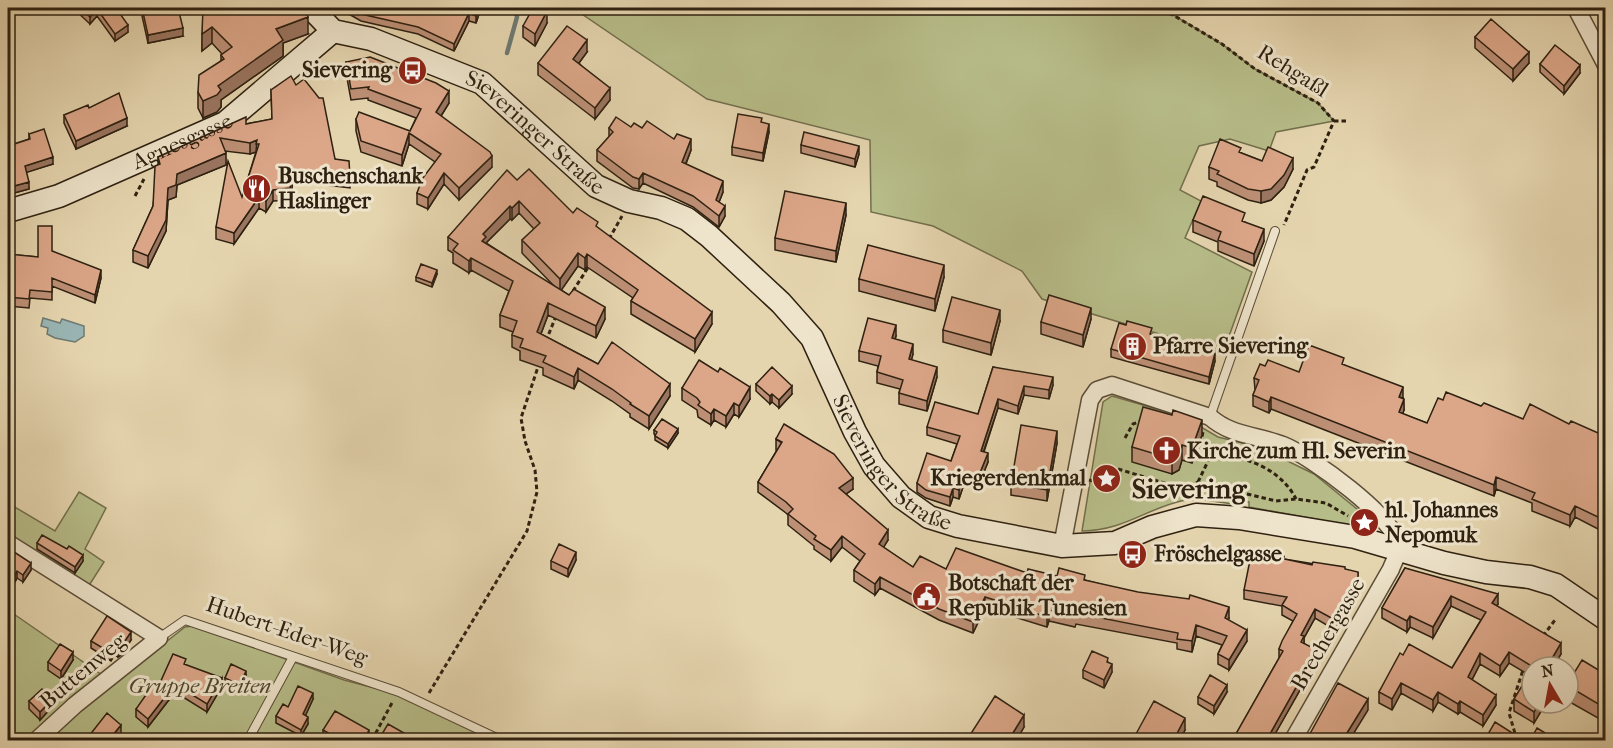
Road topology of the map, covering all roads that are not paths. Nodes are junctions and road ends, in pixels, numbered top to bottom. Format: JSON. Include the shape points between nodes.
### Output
{"nodes":[{"id":1,"x":311,"y":8,"type":"edge"},
{"id":2,"x":1576,"y":8,"type":"edge"},
{"id":3,"x":333,"y":31,"type":"junction"},
{"id":4,"x":1605,"y":65,"type":"edge"},
{"id":5,"x":8,"y":212,"type":"edge"},
{"id":6,"x":1278,"y":232,"type":"road end"},
{"id":7,"x":1210,"y":417,"type":"junction"},
{"id":8,"x":8,"y":543,"type":"edge"},
{"id":9,"x":1062,"y":546,"type":"junction"},
{"id":10,"x":1399,"y":548,"type":"junction"},
{"id":11,"x":1605,"y":619,"type":"edge"},
{"id":12,"x":159,"y":638,"type":"junction"},
{"id":13,"x":294,"y":657,"type":"junction"},
{"id":14,"x":37,"y":741,"type":"edge"},
{"id":15,"x":248,"y":741,"type":"edge"},
{"id":16,"x":501,"y":741,"type":"edge"},
{"id":17,"x":1293,"y":741,"type":"edge"}],
"edges":[{"from":1,"to":3,"type":"main road"},
{"from":2,"to":4,"type":"street"},
{"from":3,"to":5,"type":"main road","name":"Agnesgasse","via":[[225,123],[59,196]]},
{"from":3,"to":9,"type":"main road","name":"Sieveringer Straße","via":[[371,39],[482,83],[596,186],[687,219],[709,236],[781,303],[812,338],[874,466],[901,496],[929,517]]},
{"from":6,"to":7,"type":"lane"},
{"from":7,"to":9,"type":"street","via":[[1112,385],[1097,390],[1090,400]]},
{"from":7,"to":10,"type":"street","via":[[1222,428],[1283,445],[1324,470],[1384,517]]},
{"from":8,"to":12,"type":"street"},
{"from":9,"to":10,"type":"main road","name":"Sieveringer Straße","via":[[1115,543],[1152,527],[1196,515],[1239,518]]},
{"from":10,"to":11,"type":"main road","name":"Sieveringer Straße","via":[[1444,563],[1556,585]]},
{"from":10,"to":17,"type":"street","name":"Brechergasse","via":[[1391,569]]},
{"from":12,"to":13,"type":"lane","name":"Hubert-Eder-Weg","via":[[185,620]]},
{"from":12,"to":14,"type":"street","name":"Buttenweg"},
{"from":13,"to":15,"type":"lane"},
{"from":13,"to":16,"type":"lane","name":"Hubert-Eder-Weg","via":[[399,692]]}]}
